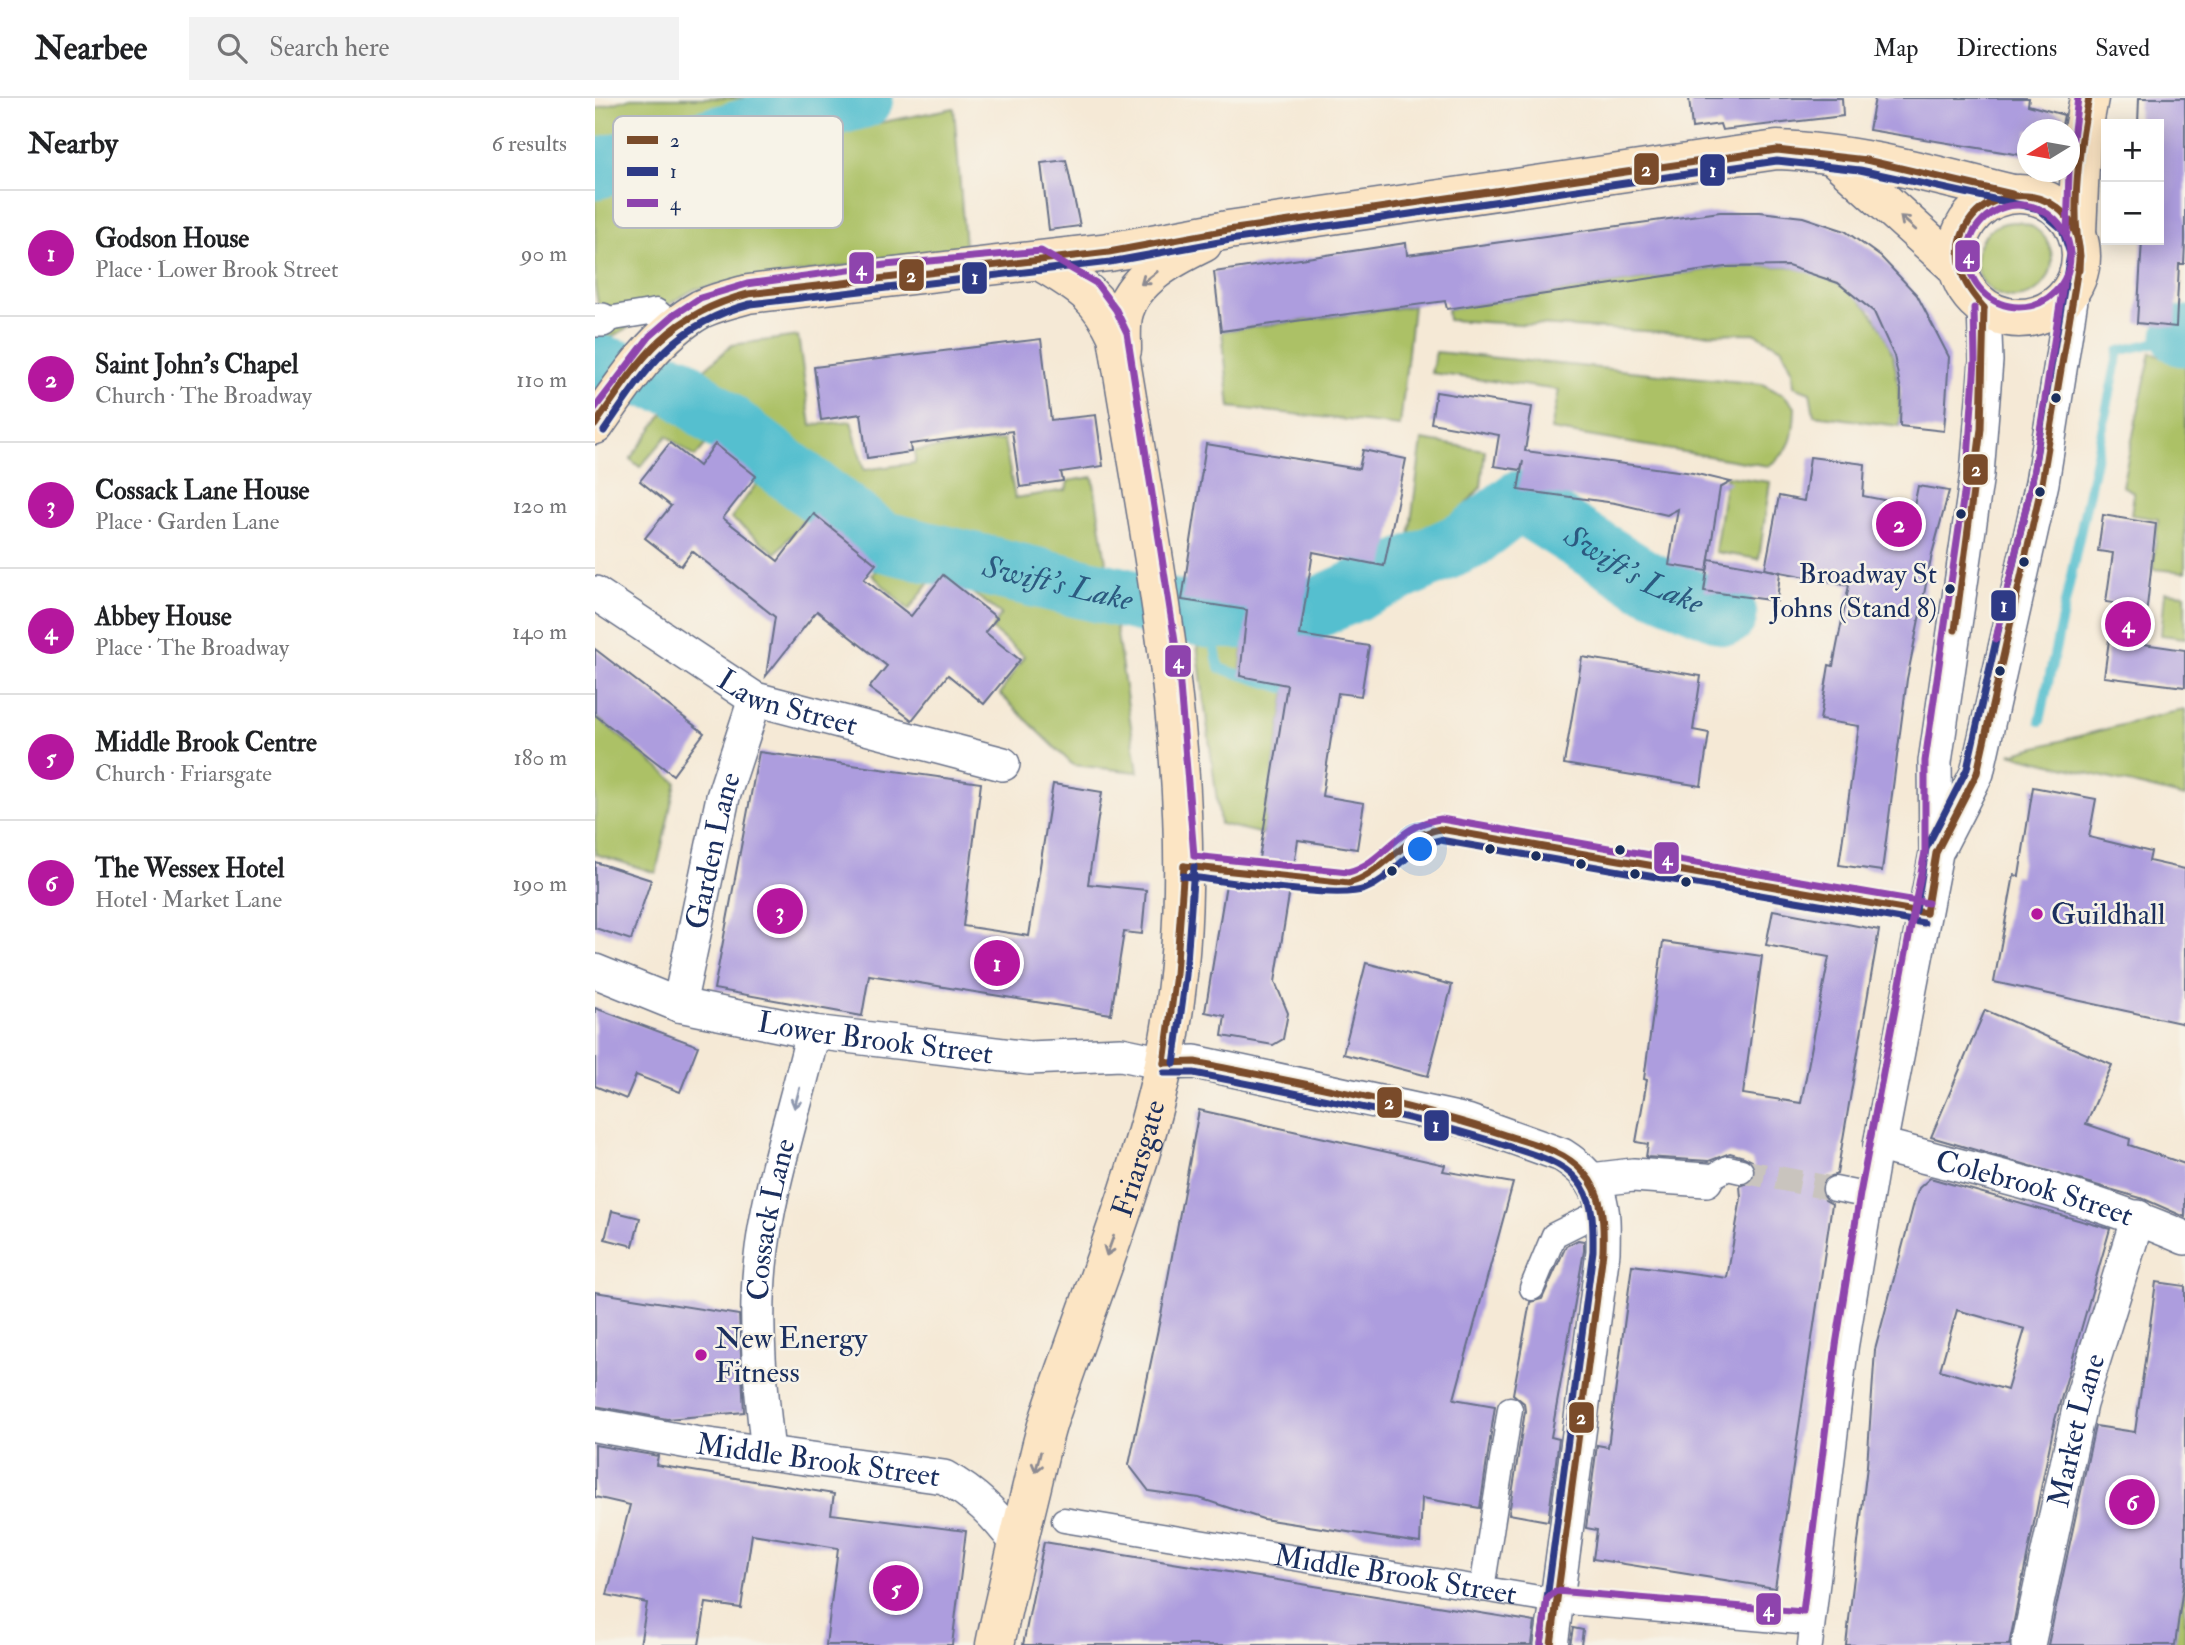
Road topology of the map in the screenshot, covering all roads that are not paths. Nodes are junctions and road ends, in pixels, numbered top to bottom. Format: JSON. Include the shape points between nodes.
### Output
{"nodes":[{"id":1,"x":2089,"y":98,"type":"edge"},
{"id":2,"x":2079,"y":119,"type":"edge"},
{"id":3,"x":1836,"y":158,"type":"junction"},
{"id":4,"x":2017,"y":173,"type":"edge"},
{"id":5,"x":2034,"y":182,"type":"edge"},
{"id":6,"x":2058,"y":182,"type":"edge"},
{"id":7,"x":2058,"y":182,"type":"edge"},
{"id":8,"x":1228,"y":230,"type":"junction"},
{"id":9,"x":2077,"y":233,"type":"junction"},
{"id":10,"x":1040,"y":261,"type":"junction"},
{"id":11,"x":1959,"y":269,"type":"junction"},
{"id":12,"x":2073,"y":287,"type":"junction"},
{"id":13,"x":1984,"y":308,"type":"junction"},
{"id":14,"x":599,"y":320,"type":"edge"},
{"id":15,"x":680,"y":323,"type":"junction"},
{"id":16,"x":1121,"y":366,"type":"junction"},
{"id":17,"x":600,"y":418,"type":"edge"},
{"id":18,"x":595,"y":593,"type":"edge"},
{"id":19,"x":755,"y":699,"type":"junction"},
{"id":20,"x":1003,"y":764,"type":"dead end"},
{"id":21,"x":1936,"y":853,"type":"junction"},
{"id":22,"x":595,"y":971,"type":"edge"},
{"id":23,"x":679,"y":1005,"type":"junction"},
{"id":24,"x":813,"y":1032,"type":"junction"},
{"id":25,"x":1164,"y":1063,"type":"junction"},
{"id":26,"x":1880,"y":1145,"type":"junction"},
{"id":27,"x":1741,"y":1171,"type":"tunnel mouth"},
{"id":28,"x":1591,"y":1180,"type":"junction"},
{"id":29,"x":1706,"y":1180,"type":"joint"},
{"id":30,"x":1835,"y":1189,"type":"tunnel mouth"},
{"id":31,"x":1870,"y":1196,"type":"junction"},
{"id":32,"x":1604,"y":1210,"type":"junction"},
{"id":33,"x":2138,"y":1217,"type":"junction"},
{"id":34,"x":2185,"y":1238,"type":"edge"},
{"id":35,"x":1532,"y":1288,"type":"dead end"},
{"id":36,"x":1510,"y":1409,"type":"dead end"},
{"id":37,"x":595,"y":1425,"type":"edge"},
{"id":38,"x":768,"y":1452,"type":"junction"},
{"id":39,"x":1064,"y":1520,"type":"dead end"},
{"id":40,"x":1016,"y":1542,"type":"junction"},
{"id":41,"x":1482,"y":1589,"type":"junction"},
{"id":42,"x":1557,"y":1601,"type":"junction"},
{"id":43,"x":1811,"y":1634,"type":"edge"},
{"id":44,"x":995,"y":1645,"type":"edge"},
{"id":45,"x":1551,"y":1645,"type":"edge"},
{"id":46,"x":2028,"y":1645,"type":"edge"}],
"edges":[{"from":1,"to":2,"type":"main road"},
{"from":3,"to":4,"type":"main road","via":[[1923,172]]},
{"from":3,"to":8,"type":"main road","via":[[1777,150],[1716,157]]},
{"from":11,"to":3,"type":"main road","one_way":true},
{"from":5,"to":11,"type":"main road","via":[[1990,201],[1966,223],[1958,245]]},
{"from":6,"to":9,"type":"main road"},
{"from":7,"to":9,"type":"main road"},
{"from":8,"to":10,"type":"main road"},
{"from":8,"to":16,"type":"main road","name":"Friarsgate","one_way":true,"via":[[1178,256],[1133,290],[1123,316]]},
{"from":9,"to":12,"type":"main road","via":[[2081,263]]},
{"from":10,"to":15,"type":"main road","via":[[748,294],[703,308]]},
{"from":10,"to":16,"type":"main road","name":"Friarsgate","via":[[1089,291],[1117,336]]},
{"from":11,"to":13,"type":"main road","via":[[1969,293]]},
{"from":12,"to":13,"type":"main road","via":[[2060,303],[2037,316],[2015,318]]},
{"from":12,"to":21,"type":"street","via":[[2042,483],[1977,773]]},
{"from":13,"to":21,"type":"street","via":[[1986,361],[1977,474],[1935,762]]},
{"from":14,"to":15,"type":"street","via":[[656,311]]},
{"from":15,"to":17,"type":"main road","via":[[649,354]]},
{"from":16,"to":25,"type":"main road","name":"Friarsgate","via":[[1168,663],[1184,866],[1177,974]]},
{"from":18,"to":19,"type":"street","name":"Lawn Street"},
{"from":19,"to":20,"type":"street","name":"Lawn Street"},
{"from":19,"to":23,"type":"street","name":"Garden Lane","via":[[723,797]]},
{"from":21,"to":26,"type":"street"},
{"from":22,"to":23,"type":"street","name":"Lower Brook Street"},
{"from":23,"to":24,"type":"street","name":"Lower Brook Street"},
{"from":24,"to":25,"type":"street","name":"Lower Brook Street","via":[[1029,1058],[1121,1054]]},
{"from":24,"to":38,"type":"street","name":"Cossack Lane","one_way":true,"via":[[760,1265],[759,1381]]},
{"from":25,"to":28,"type":"street","name":"Lower Brook Street","via":[[1195,1062],[1467,1121],[1562,1154]]},
{"from":25,"to":40,"type":"main road","name":"Friarsgate","one_way":true,"via":[[1119,1222],[1050,1413]]},
{"from":26,"to":31,"type":"street"},
{"from":26,"to":33,"type":"street","name":"Colebrook Street"},
{"from":27,"to":29,"type":"street","via":[[1728,1168]]},
{"from":28,"to":29,"type":"street","via":[[1633,1175]]},
{"from":28,"to":32,"type":"street"},
{"from":30,"to":31,"type":"street"},
{"from":31,"to":43,"type":"street","via":[[1846,1346]]},
{"from":32,"to":35,"type":"street","via":[[1554,1235]]},
{"from":32,"to":42,"type":"street"},
{"from":33,"to":34,"type":"street","name":"Colebrook Street"},
{"from":33,"to":46,"type":"street","name":"Market Lane","via":[[2080,1404]]},
{"from":36,"to":41,"type":"street"},
{"from":37,"to":38,"type":"street","name":"Middle Brook Street"},
{"from":38,"to":40,"type":"street","name":"Middle Brook Street","via":[[944,1477],[971,1492]]},
{"from":39,"to":41,"type":"street","name":"Middle Brook Street"},
{"from":40,"to":44,"type":"main road","name":"Friarsgate"},
{"from":41,"to":42,"type":"street","name":"Middle Brook Street"},
{"from":42,"to":43,"type":"street","name":"Middle Brook Street"},
{"from":42,"to":45,"type":"street"}]}
